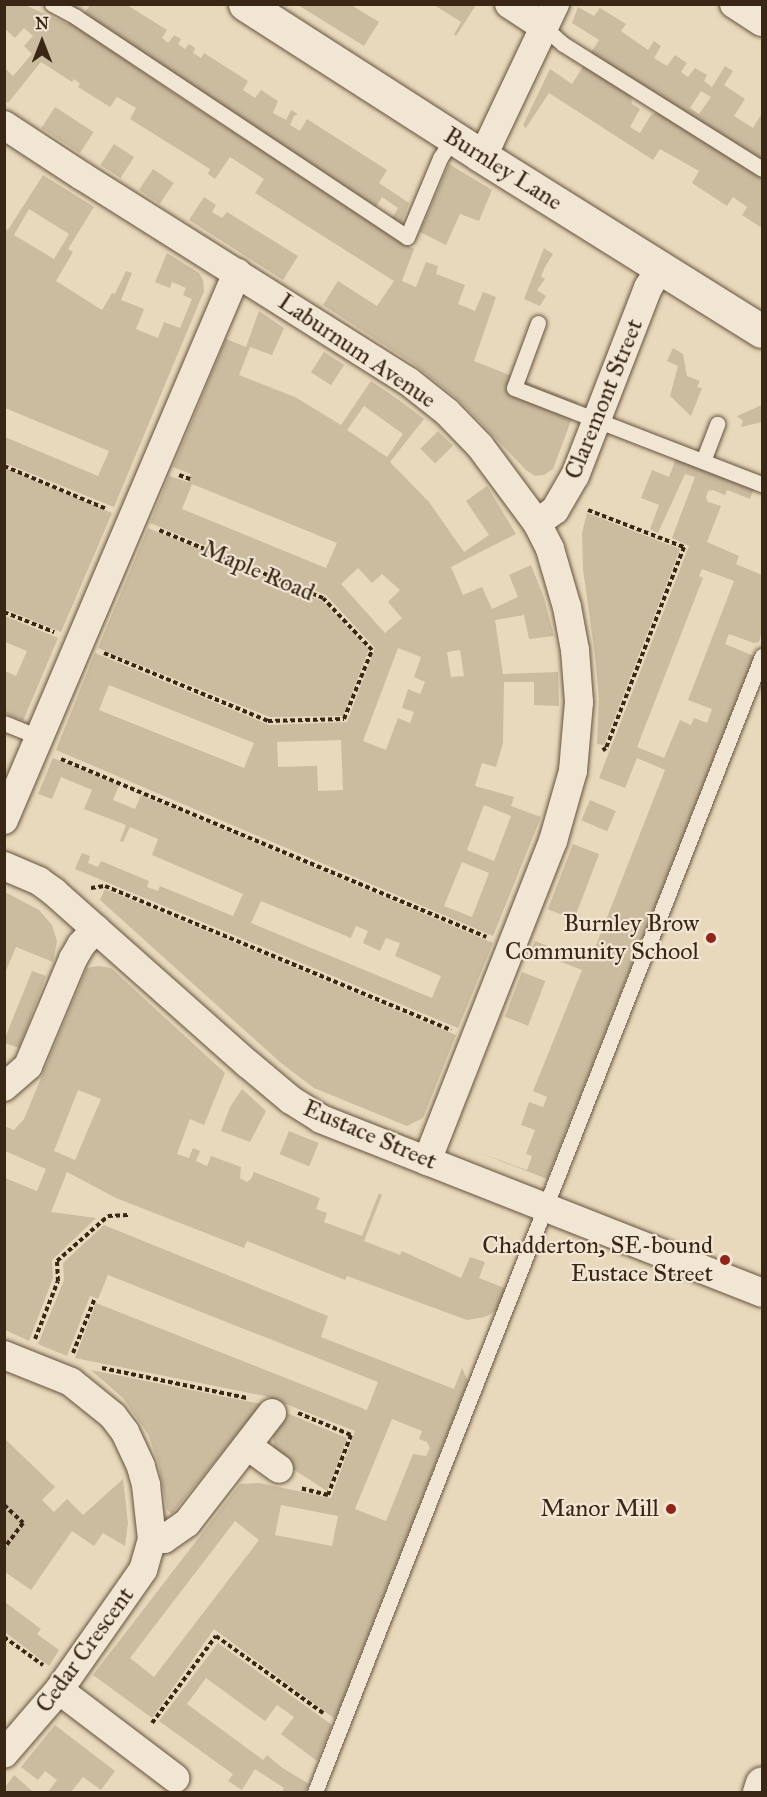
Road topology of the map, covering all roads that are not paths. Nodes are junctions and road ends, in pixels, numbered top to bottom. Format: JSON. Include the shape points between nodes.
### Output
{"nodes":[{"id":1,"x":52,"y":4,"type":"edge"},
{"id":2,"x":245,"y":4,"type":"edge"},
{"id":3,"x":509,"y":4,"type":"edge"},
{"id":4,"x":549,"y":16,"type":"edge"},
{"id":5,"x":4,"y":125,"type":"edge"},
{"id":6,"x":453,"y":138,"type":"junction"},
{"id":7,"x":480,"y":155,"type":"junction"},
{"id":8,"x":762,"y":169,"type":"edge"},
{"id":9,"x":660,"y":268,"type":"junction"},
{"id":10,"x":237,"y":273,"type":"junction"},
{"id":11,"x":538,"y":323,"type":"dead end"},
{"id":12,"x":762,"y":331,"type":"edge"},
{"id":13,"x":598,"y":419,"type":"junction"},
{"id":14,"x":717,"y":424,"type":"dead end"},
{"id":15,"x":703,"y":460,"type":"junction"},
{"id":16,"x":762,"y":484,"type":"edge"},
{"id":17,"x":537,"y":523,"type":"junction"},
{"id":18,"x":762,"y":656,"type":"edge"},
{"id":19,"x":4,"y":723,"type":"edge"},
{"id":20,"x":38,"y":737,"type":"junction"},
{"id":21,"x":4,"y":820,"type":"edge"},
{"id":22,"x":4,"y":866,"type":"edge"},
{"id":23,"x":96,"y":929,"type":"junction"},
{"id":24,"x":4,"y":1087,"type":"edge"},
{"id":25,"x":427,"y":1161,"type":"junction"},
{"id":26,"x":546,"y":1208,"type":"junction"},
{"id":27,"x":762,"y":1293,"type":"edge"},
{"id":28,"x":15,"y":1359,"type":"edge"},
{"id":29,"x":272,"y":1407,"type":"road end"},
{"id":30,"x":249,"y":1447,"type":"junction"},
{"id":31,"x":288,"y":1478,"type":"road end"},
{"id":32,"x":152,"y":1539,"type":"junction"},
{"id":33,"x":55,"y":1680,"type":"junction"},
{"id":34,"x":4,"y":1754,"type":"edge"},
{"id":35,"x":175,"y":1778,"type":"dead end"},
{"id":36,"x":315,"y":1792,"type":"edge"}],
"edges":[{"from":1,"to":6,"type":"lane","via":[[407,237],[440,158]]},
{"from":2,"to":6,"type":"street","name":"Burnley Lane"},
{"from":3,"to":4,"type":"street"},
{"from":4,"to":7,"type":"street"},
{"from":4,"to":8,"type":"lane","via":[[563,44]]},
{"from":5,"to":10,"type":"street","name":"Laburnum Avenue"},
{"from":6,"to":7,"type":"street","name":"Burnley Lane"},
{"from":7,"to":9,"type":"street","name":"Burnley Lane"},
{"from":9,"to":12,"type":"street","name":"Burnley Lane"},
{"from":9,"to":13,"type":"street","name":"Claremont Street","via":[[648,288]]},
{"from":10,"to":17,"type":"street","name":"Laburnum Avenue","via":[[408,381],[447,412],[480,446]]},
{"from":10,"to":20,"type":"street"},
{"from":11,"to":13,"type":"lane","via":[[514,387]]},
{"from":13,"to":15,"type":"lane"},
{"from":13,"to":17,"type":"street","name":"Claremont Street","via":[[565,495],[555,510]]},
{"from":14,"to":15,"type":"lane"},
{"from":15,"to":16,"type":"lane"},
{"from":17,"to":25,"type":"street","name":"Laburnum Avenue","via":[[559,578],[575,650],[579,702],[573,771],[553,841]]},
{"from":18,"to":26,"type":"lane"},
{"from":19,"to":20,"type":"lane"},
{"from":20,"to":21,"type":"street"},
{"from":22,"to":23,"type":"street","name":"Eustace Street","via":[[39,881]]},
{"from":23,"to":24,"type":"street","via":[[73,959],[28,1066]]},
{"from":23,"to":25,"type":"street","name":"Eustace Street","via":[[291,1100],[321,1119]]},
{"from":25,"to":26,"type":"street","name":"Eustace Street"},
{"from":26,"to":27,"type":"street","name":"Eustace Street"},
{"from":26,"to":36,"type":"lane"},
{"from":28,"to":32,"type":"street","name":"Cedar Crescent","via":[[79,1387],[113,1416],[125,1432],[146,1485]]},
{"from":29,"to":30,"type":"street"},
{"from":30,"to":31,"type":"street"},
{"from":30,"to":32,"type":"street","via":[[188,1523],[164,1539]]},
{"from":32,"to":33,"type":"street","name":"Cedar Crescent","via":[[143,1570]]},
{"from":33,"to":34,"type":"street","name":"Cedar Crescent"},
{"from":33,"to":35,"type":"street"}]}
